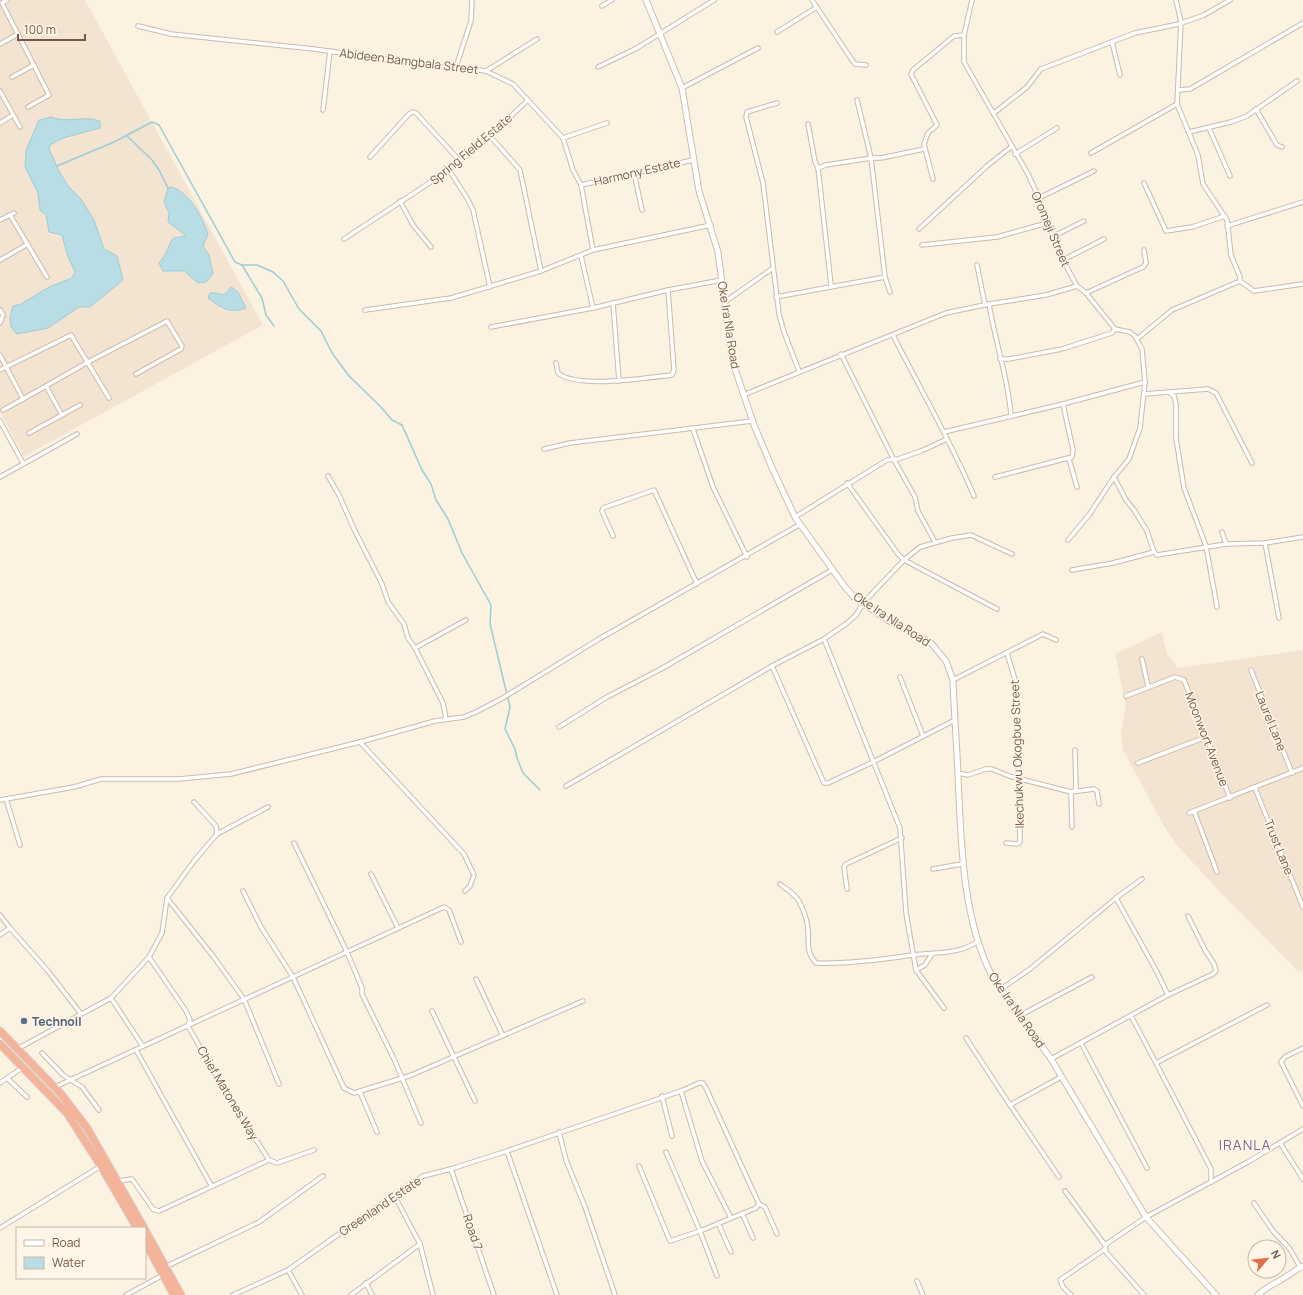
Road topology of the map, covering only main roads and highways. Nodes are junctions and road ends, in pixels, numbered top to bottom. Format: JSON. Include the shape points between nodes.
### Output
{"nodes":[{"id":1,"x":0,"y":1032,"type":"edge"},
{"id":2,"x":0,"y":1044,"type":"edge"},
{"id":3,"x":136,"y":1227,"type":"edge"},
{"id":4,"x":143,"y":1227,"type":"edge"},
{"id":5,"x":146,"y":1233,"type":"edge"},
{"id":6,"x":146,"y":1244,"type":"edge"},
{"id":7,"x":174,"y":1295,"type":"edge"},
{"id":8,"x":180,"y":1295,"type":"edge"}],
"edges":[{"from":1,"to":4,"type":"highway","via":[[54,1087],[87,1128]]},
{"from":2,"to":3,"type":"highway","via":[[66,1113]]},
{"from":5,"to":8,"type":"highway"},
{"from":6,"to":7,"type":"highway"}]}
